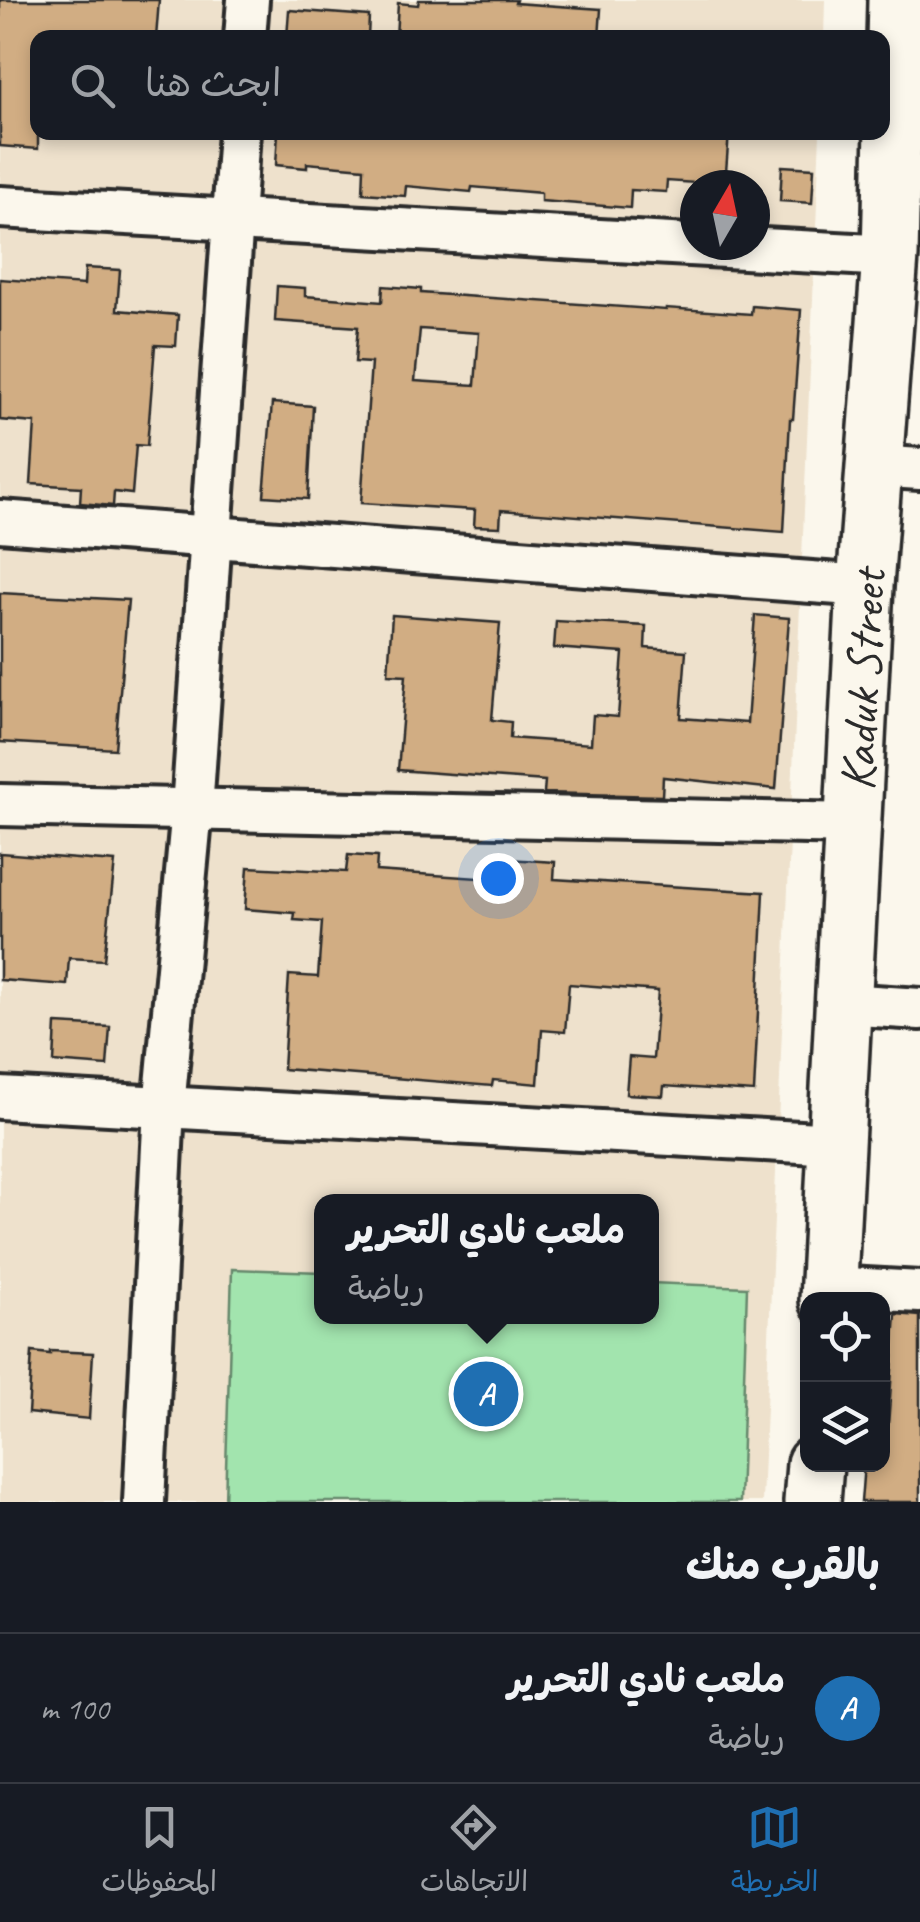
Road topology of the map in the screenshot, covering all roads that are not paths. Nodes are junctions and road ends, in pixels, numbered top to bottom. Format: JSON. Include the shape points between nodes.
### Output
{"nodes":[{"id":1,"x":248,"y":0,"type":"edge"},
{"id":2,"x":896,"y":0,"type":"edge"},
{"id":3,"x":246,"y":30,"type":"edge"},
{"id":4,"x":238,"y":140,"type":"edge"},
{"id":5,"x":906,"y":193,"type":"edge"},
{"id":6,"x":0,"y":207,"type":"edge"},
{"id":7,"x":233,"y":220,"type":"junction"},
{"id":8,"x":890,"y":256,"type":"junction"},
{"id":9,"x":897,"y":468,"type":"edge"},
{"id":10,"x":0,"y":521,"type":"edge"},
{"id":11,"x":211,"y":537,"type":"junction"},
{"id":12,"x":865,"y":586,"type":"junction"},
{"id":13,"x":0,"y":805,"type":"edge"},
{"id":14,"x":192,"y":809,"type":"junction"},
{"id":15,"x":854,"y":824,"type":"junction"},
{"id":16,"x":844,"y":1004,"type":"junction"},
{"id":17,"x":920,"y":1008,"type":"edge"},
{"id":18,"x":0,"y":1098,"type":"edge"},
{"id":19,"x":164,"y":1107,"type":"junction"},
{"id":20,"x":836,"y":1144,"type":"junction"},
{"id":21,"x":828,"y":1292,"type":"edge"},
{"id":22,"x":920,"y":1292,"type":"edge"},
{"id":23,"x":890,"y":1293,"type":"edge"},
{"id":24,"x":814,"y":1472,"type":"edge"},
{"id":25,"x":144,"y":1502,"type":"edge"},
{"id":26,"x":812,"y":1502,"type":"edge"}],
"edges":[{"from":1,"to":3,"type":"street"},
{"from":2,"to":5,"type":"street","name":"Kaduk Street"},
{"from":4,"to":7,"type":"street"},
{"from":5,"to":8,"type":"street","name":"Kaduk Street"},
{"from":6,"to":7,"type":"street"},
{"from":7,"to":8,"type":"street"},
{"from":7,"to":11,"type":"street"},
{"from":8,"to":9,"type":"street","name":"Kaduk Street"},
{"from":9,"to":12,"type":"street","name":"Kaduk Street"},
{"from":10,"to":11,"type":"street"},
{"from":11,"to":12,"type":"street"},
{"from":11,"to":14,"type":"street"},
{"from":12,"to":15,"type":"street","name":"Kaduk Street"},
{"from":13,"to":14,"type":"street"},
{"from":14,"to":15,"type":"street"},
{"from":14,"to":19,"type":"street"},
{"from":15,"to":16,"type":"street","name":"Kaduk Street"},
{"from":16,"to":17,"type":"street"},
{"from":16,"to":20,"type":"street","name":"Kaduk Street"},
{"from":18,"to":19,"type":"street"},
{"from":19,"to":20,"type":"street"},
{"from":19,"to":25,"type":"street"},
{"from":20,"to":21,"type":"street","name":"Kaduk Street"},
{"from":22,"to":23,"type":"street"},
{"from":24,"to":26,"type":"street"}]}
